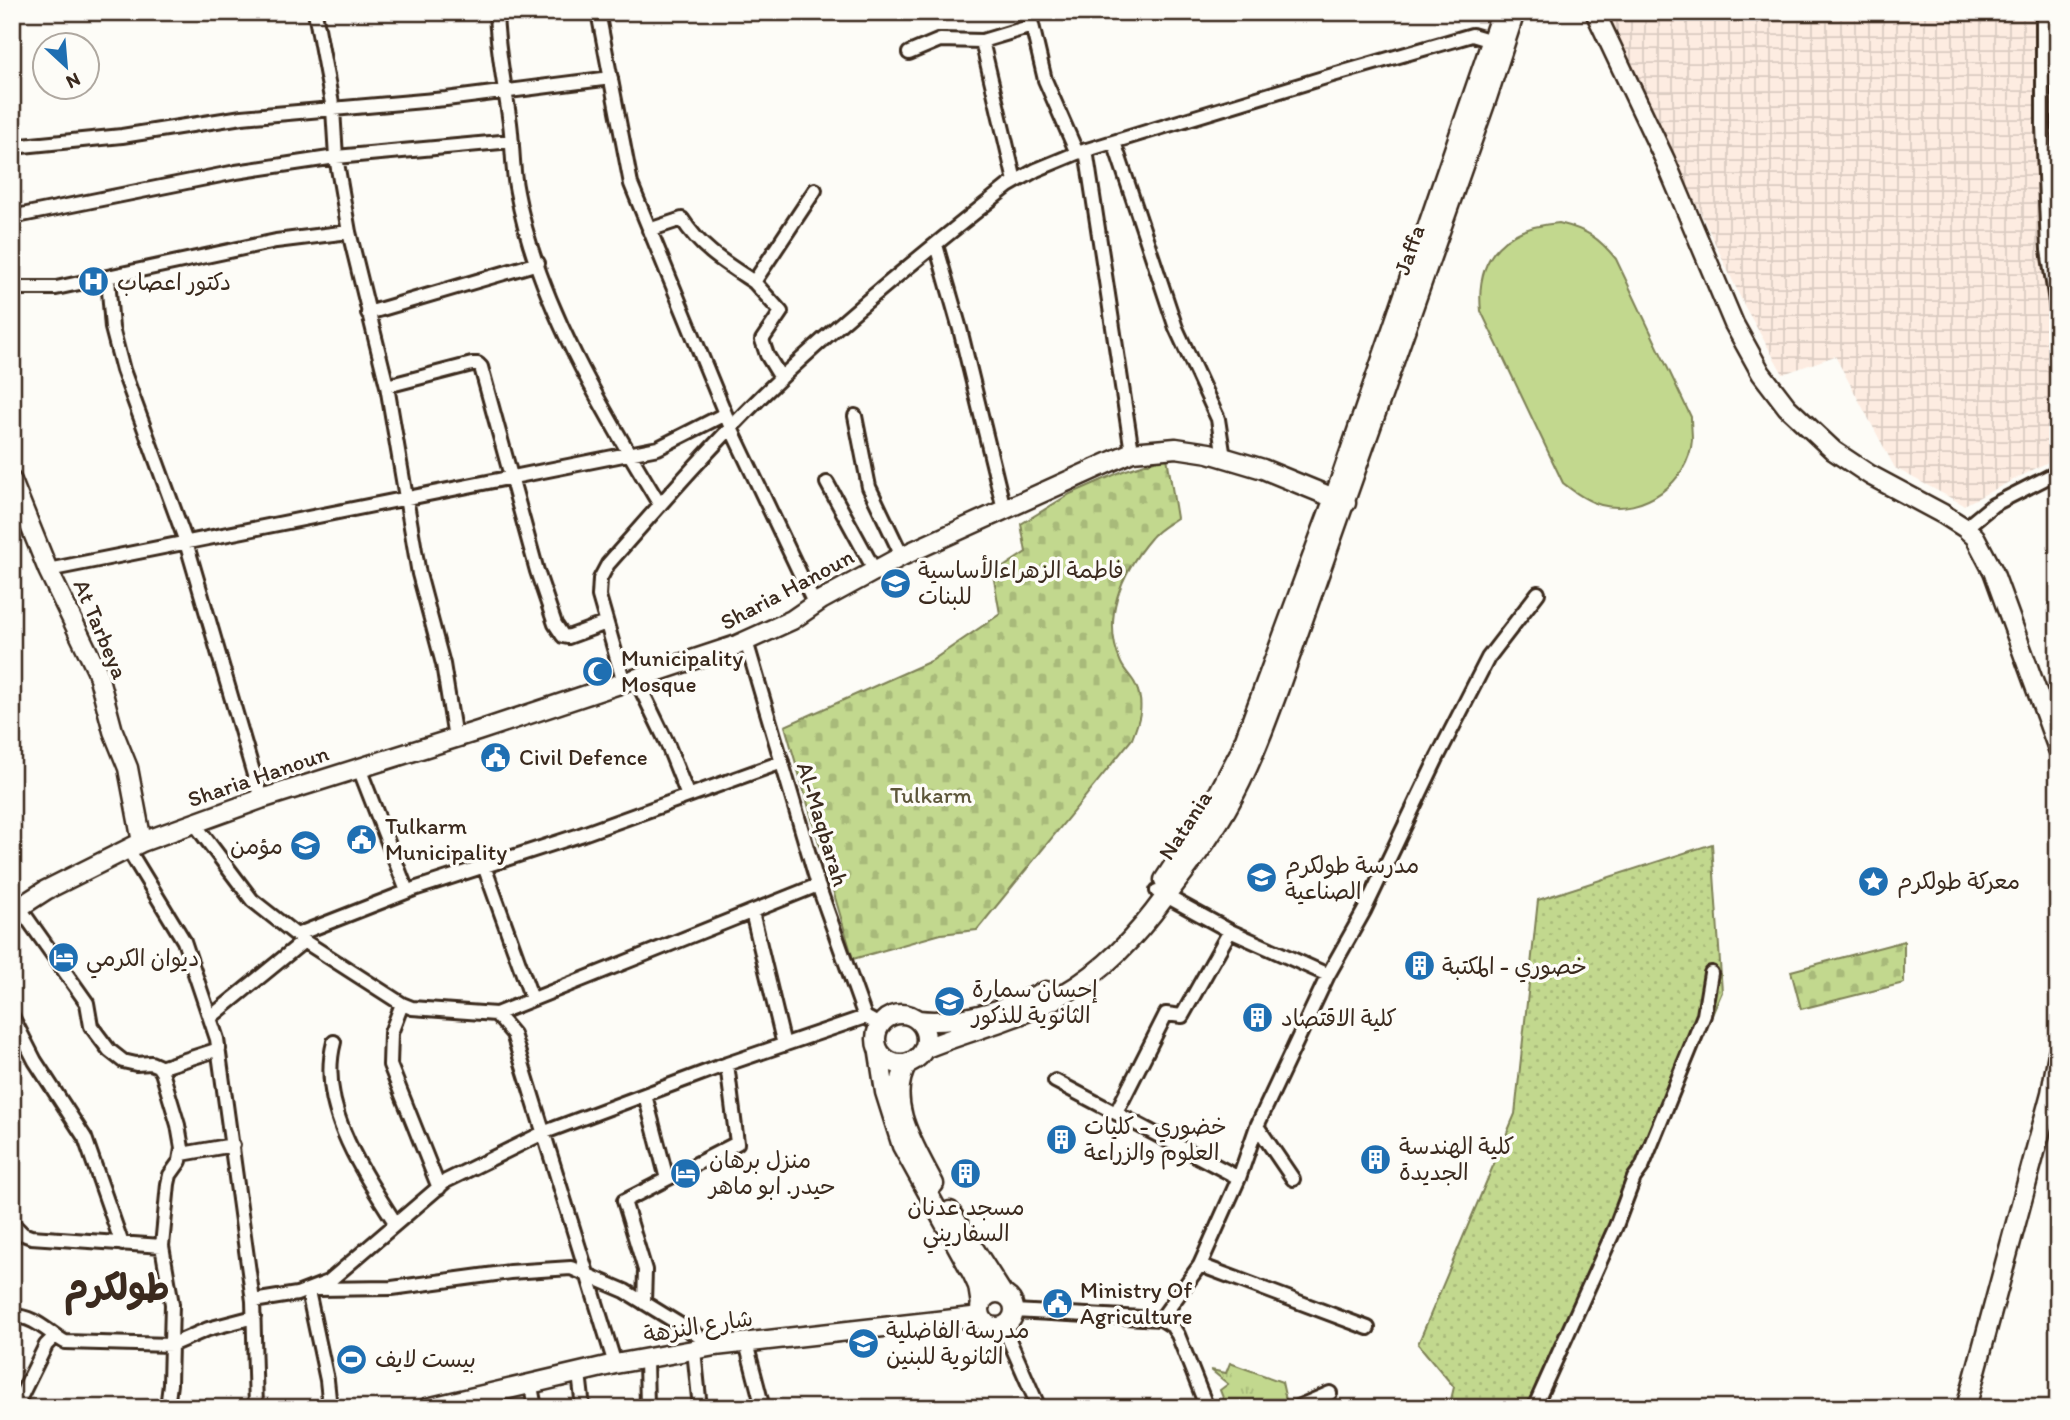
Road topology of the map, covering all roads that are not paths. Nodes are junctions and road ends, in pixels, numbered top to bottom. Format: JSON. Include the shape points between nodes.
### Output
{"nodes":[{"id":1,"x":315,"y":12,"type":"edge"},
{"id":2,"x":496,"y":12,"type":"edge"},
{"id":3,"x":597,"y":12,"type":"edge"},
{"id":4,"x":1029,"y":12,"type":"edge"},
{"id":5,"x":1501,"y":12,"type":"edge"},
{"id":6,"x":1515,"y":12,"type":"edge"},
{"id":7,"x":1595,"y":12,"type":"edge"},
{"id":8,"x":2043,"y":12,"type":"edge"},
{"id":9,"x":1032,"y":26,"type":"junction"},
{"id":10,"x":982,"y":41,"type":"junction"},
{"id":11,"x":1498,"y":43,"type":"junction"},
{"id":12,"x":909,"y":53,"type":"dead end"},
{"id":13,"x":611,"y":78,"type":"junction"},
{"id":14,"x":505,"y":92,"type":"junction"},
{"id":15,"x":333,"y":109,"type":"junction"},
{"id":16,"x":512,"y":141,"type":"junction"},
{"id":17,"x":1114,"y":142,"type":"junction"},
{"id":18,"x":12,"y":148,"type":"edge"},
{"id":19,"x":1081,"y":152,"type":"junction"},
{"id":20,"x":336,"y":157,"type":"junction"},
{"id":21,"x":1016,"y":181,"type":"junction"},
{"id":22,"x":815,"y":190,"type":"dead end"},
{"id":23,"x":12,"y":217,"type":"edge"},
{"id":24,"x":649,"y":230,"type":"junction"},
{"id":25,"x":349,"y":232,"type":"junction"},
{"id":26,"x":936,"y":245,"type":"junction"},
{"id":27,"x":538,"y":263,"type":"junction"},
{"id":28,"x":108,"y":278,"type":"junction"},
{"id":29,"x":754,"y":282,"type":"junction"},
{"id":30,"x":12,"y":288,"type":"edge"},
{"id":31,"x":368,"y":313,"type":"junction"},
{"id":32,"x":2058,"y":315,"type":"edge"},
{"id":33,"x":781,"y":379,"type":"junction"},
{"id":34,"x":387,"y":386,"type":"junction"},
{"id":35,"x":725,"y":414,"type":"junction"},
{"id":36,"x":855,"y":416,"type":"dead end"},
{"id":37,"x":730,"y":428,"type":"junction"},
{"id":38,"x":1132,"y":452,"type":"junction"},
{"id":39,"x":629,"y":453,"type":"junction"},
{"id":40,"x":1224,"y":458,"type":"junction"},
{"id":41,"x":2058,"y":472,"type":"edge"},
{"id":42,"x":510,"y":477,"type":"junction"},
{"id":43,"x":827,"y":483,"type":"dead end"},
{"id":44,"x":14,"y":487,"type":"edge"},
{"id":45,"x":407,"y":497,"type":"junction"},
{"id":46,"x":1340,"y":500,"type":"junction"},
{"id":47,"x":660,"y":505,"type":"junction"},
{"id":48,"x":1004,"y":509,"type":"junction"},
{"id":49,"x":1965,"y":528,"type":"junction"},
{"id":50,"x":186,"y":542,"type":"junction"},
{"id":51,"x":902,"y":556,"type":"junction"},
{"id":52,"x":48,"y":570,"type":"junction"},
{"id":53,"x":875,"y":571,"type":"junction"},
{"id":54,"x":1538,"y":593,"type":"dead end"},
{"id":55,"x":815,"y":605,"type":"junction"},
{"id":56,"x":606,"y":623,"type":"junction"},
{"id":57,"x":746,"y":641,"type":"junction"},
{"id":58,"x":630,"y":681,"type":"junction"},
{"id":59,"x":455,"y":738,"type":"junction"},
{"id":60,"x":2058,"y":749,"type":"edge"},
{"id":61,"x":782,"y":762,"type":"junction"},
{"id":62,"x":359,"y":768,"type":"junction"},
{"id":63,"x":688,"y":796,"type":"junction"},
{"id":64,"x":261,"y":799,"type":"junction"},
{"id":65,"x":194,"y":823,"type":"junction"},
{"id":66,"x":135,"y":845,"type":"junction"},
{"id":67,"x":484,"y":866,"type":"junction"},
{"id":68,"x":818,"y":885,"type":"junction"},
{"id":69,"x":407,"y":891,"type":"junction"},
{"id":70,"x":1161,"y":894,"type":"junction"},
{"id":71,"x":16,"y":910,"type":"edge"},
{"id":72,"x":752,"y":912,"type":"junction"},
{"id":73,"x":1230,"y":931,"type":"junction"},
{"id":74,"x":300,"y":938,"type":"junction"},
{"id":75,"x":1711,"y":973,"type":"dead end"},
{"id":76,"x":1328,"y":975,"type":"junction"},
{"id":77,"x":532,"y":999,"type":"junction"},
{"id":78,"x":402,"y":1004,"type":"junction"},
{"id":79,"x":496,"y":1014,"type":"junction"},
{"id":80,"x":12,"y":1016,"type":"edge"},
{"id":81,"x":211,"y":1017,"type":"junction"},
{"id":82,"x":918,"y":1020,"type":"junction"},
{"id":83,"x":872,"y":1021,"type":"junction"},
{"id":84,"x":334,"y":1042,"type":"dead end"},
{"id":85,"x":784,"y":1045,"type":"junction"},
{"id":86,"x":219,"y":1049,"type":"junction"},
{"id":87,"x":923,"y":1049,"type":"junction"},
{"id":88,"x":879,"y":1053,"type":"junction"},
{"id":89,"x":2058,"y":1053,"type":"edge"},
{"id":90,"x":908,"y":1063,"type":"junction"},
{"id":91,"x":727,"y":1064,"type":"junction"},
{"id":92,"x":160,"y":1068,"type":"junction"},
{"id":93,"x":1055,"y":1081,"type":"dead end"},
{"id":94,"x":645,"y":1095,"type":"junction"},
{"id":95,"x":1116,"y":1113,"type":"junction"},
{"id":96,"x":1257,"y":1126,"type":"junction"},
{"id":97,"x":545,"y":1132,"type":"junction"},
{"id":98,"x":233,"y":1145,"type":"junction"},
{"id":99,"x":182,"y":1154,"type":"junction"},
{"id":100,"x":1239,"y":1178,"type":"junction"},
{"id":101,"x":667,"y":1179,"type":"junction"},
{"id":102,"x":1293,"y":1179,"type":"dead end"},
{"id":103,"x":439,"y":1188,"type":"junction"},
{"id":104,"x":12,"y":1223,"type":"edge"},
{"id":105,"x":396,"y":1224,"type":"junction"},
{"id":106,"x":122,"y":1244,"type":"junction"},
{"id":107,"x":162,"y":1246,"type":"junction"},
{"id":108,"x":1200,"y":1265,"type":"junction"},
{"id":109,"x":589,"y":1276,"type":"junction"},
{"id":110,"x":311,"y":1290,"type":"junction"},
{"id":111,"x":1003,"y":1294,"type":"junction"},
{"id":112,"x":253,"y":1301,"type":"junction"},
{"id":113,"x":645,"y":1303,"type":"junction"},
{"id":114,"x":981,"y":1311,"type":"junction"},
{"id":115,"x":1014,"y":1311,"type":"junction"},
{"id":116,"x":12,"y":1316,"type":"edge"},
{"id":117,"x":254,"y":1317,"type":"junction"},
{"id":118,"x":1161,"y":1319,"type":"junction"},
{"id":119,"x":1003,"y":1326,"type":"junction"},
{"id":120,"x":1368,"y":1328,"type":"dead end"},
{"id":121,"x":51,"y":1340,"type":"junction"},
{"id":122,"x":746,"y":1343,"type":"junction"},
{"id":123,"x":171,"y":1345,"type":"junction"},
{"id":124,"x":715,"y":1346,"type":"junction"},
{"id":125,"x":694,"y":1350,"type":"junction"},
{"id":126,"x":646,"y":1359,"type":"junction"},
{"id":127,"x":615,"y":1364,"type":"junction"},
{"id":128,"x":579,"y":1373,"type":"junction"},
{"id":129,"x":531,"y":1385,"type":"junction"},
{"id":130,"x":1330,"y":1393,"type":"dead end"},
{"id":131,"x":15,"y":1408,"type":"edge"},
{"id":132,"x":167,"y":1408,"type":"edge"},
{"id":133,"x":256,"y":1408,"type":"edge"},
{"id":134,"x":330,"y":1408,"type":"edge"},
{"id":135,"x":427,"y":1408,"type":"edge"},
{"id":136,"x":535,"y":1408,"type":"edge"},
{"id":137,"x":583,"y":1408,"type":"edge"},
{"id":138,"x":647,"y":1408,"type":"edge"},
{"id":139,"x":700,"y":1408,"type":"edge"},
{"id":140,"x":763,"y":1408,"type":"edge"},
{"id":141,"x":1039,"y":1408,"type":"edge"},
{"id":142,"x":1207,"y":1408,"type":"edge"},
{"id":143,"x":1295,"y":1408,"type":"edge"},
{"id":144,"x":1534,"y":1408,"type":"edge"},
{"id":145,"x":1965,"y":1408,"type":"edge"}],
"edges":[{"from":1,"to":15,"type":"street"},
{"from":2,"to":14,"type":"street"},
{"from":3,"to":13,"type":"street"},
{"from":4,"to":9,"type":"street"},
{"from":5,"to":11,"type":"street","name":"Jaffa"},
{"from":6,"to":11,"type":"street","name":"Jaffa"},
{"from":7,"to":49,"type":"street","via":[[1656,139],[1734,324],[1761,373],[1787,407],[1834,451]]},
{"from":8,"to":32,"type":"street","via":[[2049,250]]},
{"from":9,"to":10,"type":"street"},
{"from":9,"to":19,"type":"street","via":[[1045,80]]},
{"from":10,"to":12,"type":"street","via":[[940,40]]},
{"from":10,"to":21,"type":"street"},
{"from":11,"to":17,"type":"street","via":[[1472,35]]},
{"from":11,"to":46,"type":"street","name":"Jaffa"},
{"from":13,"to":14,"type":"street"},
{"from":13,"to":24,"type":"street","via":[[631,184]]},
{"from":14,"to":15,"type":"street"},
{"from":14,"to":16,"type":"street"},
{"from":15,"to":18,"type":"street"},
{"from":15,"to":20,"type":"street"},
{"from":16,"to":20,"type":"street"},
{"from":16,"to":27,"type":"street","via":[[517,192]]},
{"from":17,"to":19,"type":"street"},
{"from":17,"to":40,"type":"street","via":[[1176,328],[1217,419]]},
{"from":19,"to":21,"type":"street"},
{"from":19,"to":38,"type":"street"},
{"from":20,"to":23,"type":"street"},
{"from":20,"to":25,"type":"street"},
{"from":21,"to":26,"type":"street"},
{"from":22,"to":29,"type":"street"},
{"from":24,"to":29,"type":"street","via":[[682,219],[712,255]]},
{"from":24,"to":35,"type":"street"},
{"from":25,"to":28,"type":"street","via":[[276,241]]},
{"from":25,"to":31,"type":"street"},
{"from":26,"to":33,"type":"street"},
{"from":26,"to":48,"type":"street"},
{"from":27,"to":31,"type":"street"},
{"from":27,"to":39,"type":"street","via":[[586,379]]},
{"from":28,"to":30,"type":"street","via":[[56,288]]},
{"from":28,"to":50,"type":"street","via":[[123,370]]},
{"from":29,"to":33,"type":"street","via":[[781,312],[762,340]]},
{"from":31,"to":34,"type":"street"},
{"from":33,"to":37,"type":"street"},
{"from":34,"to":42,"type":"street","via":[[478,364]]},
{"from":34,"to":45,"type":"street"},
{"from":35,"to":37,"type":"street"},
{"from":35,"to":39,"type":"street","via":[[667,444]]},
{"from":36,"to":51,"type":"street","via":[[869,487]]},
{"from":37,"to":47,"type":"street"},
{"from":37,"to":55,"type":"street"},
{"from":38,"to":40,"type":"street","name":"Sharia Hanoun","via":[[1176,448]]},
{"from":38,"to":48,"type":"street","name":"Sharia Hanoun"},
{"from":39,"to":42,"type":"street"},
{"from":39,"to":47,"type":"street"},
{"from":40,"to":46,"type":"street","name":"Sharia Hanoun"},
{"from":41,"to":49,"type":"street","via":[[2010,494]]},
{"from":42,"to":45,"type":"street"},
{"from":42,"to":56,"type":"street","via":[[560,632],[572,637]]},
{"from":43,"to":53,"type":"street"},
{"from":44,"to":52,"type":"street","name":"At Tarbeya"},
{"from":45,"to":50,"type":"street"},
{"from":45,"to":59,"type":"street"},
{"from":46,"to":70,"type":"street","name":"Natania","via":[[1240,752]]},
{"from":47,"to":56,"type":"street","via":[[603,572],[599,596]]},
{"from":48,"to":51,"type":"street","name":"Sharia Hanoun"},
{"from":49,"to":60,"type":"street","via":[[1985,553],[1997,580]]},
{"from":50,"to":52,"type":"street"},
{"from":50,"to":64,"type":"street"},
{"from":51,"to":53,"type":"street","name":"Sharia Hanoun"},
{"from":52,"to":66,"type":"street","name":"At Tarbeya","via":[[97,671],[128,768]]},
{"from":53,"to":55,"type":"street","name":"Sharia Hanoun"},
{"from":54,"to":76,"type":"street","via":[[1489,658]]},
{"from":55,"to":57,"type":"street","name":"Sharia Hanoun"},
{"from":56,"to":58,"type":"street"},
{"from":57,"to":58,"type":"street","name":"Sharia Hanoun"},
{"from":57,"to":61,"type":"street","name":"Al-Maqbarah"},
{"from":58,"to":59,"type":"street","name":"Sharia Hanoun"},
{"from":58,"to":63,"type":"street","via":[[667,743]]},
{"from":59,"to":62,"type":"street","name":"Sharia Hanoun"},
{"from":61,"to":63,"type":"street"},
{"from":61,"to":68,"type":"street","name":"Al-Maqbarah"},
{"from":62,"to":64,"type":"street","name":"Sharia Hanoun"},
{"from":62,"to":69,"type":"street"},
{"from":63,"to":67,"type":"street"},
{"from":64,"to":65,"type":"street","name":"Sharia Hanoun"},
{"from":65,"to":66,"type":"street","name":"Sharia Hanoun"},
{"from":65,"to":74,"type":"street","via":[[252,900]]},
{"from":66,"to":71,"type":"street","name":"Sharia Hanoun"},
{"from":66,"to":81,"type":"street","via":[[184,941]]},
{"from":67,"to":69,"type":"street"},
{"from":67,"to":77,"type":"street"},
{"from":68,"to":72,"type":"street"},
{"from":68,"to":83,"type":"street","name":"Al-Maqbarah"},
{"from":69,"to":74,"type":"street"},
{"from":70,"to":73,"type":"street"},
{"from":70,"to":82,"type":"street","name":"Natania","via":[[1106,952],[1060,985],[968,1018]]},
{"from":70,"to":87,"type":"street","name":"Natania","via":[[1130,942],[1104,967],[1060,996],[1021,1015]]},
{"from":71,"to":92,"type":"street","via":[[87,1003],[91,1026],[109,1050],[123,1060]]},
{"from":72,"to":77,"type":"street"},
{"from":72,"to":85,"type":"street"},
{"from":73,"to":76,"type":"street"},
{"from":73,"to":95,"type":"street","via":[[1182,1016],[1166,1014]]},
{"from":74,"to":78,"type":"street"},
{"from":74,"to":81,"type":"street"},
{"from":75,"to":144,"type":"street","via":[[1704,1015],[1694,1040]]},
{"from":76,"to":96,"type":"street"},
{"from":77,"to":79,"type":"street"},
{"from":78,"to":79,"type":"street"},
{"from":78,"to":103,"type":"street","via":[[391,1033],[390,1065]]},
{"from":79,"to":97,"type":"street","via":[[513,1034]]},
{"from":80,"to":106,"type":"street","via":[[85,1138]]},
{"from":81,"to":86,"type":"street"},
{"from":82,"to":83,"type":"street","via":[[897,1013]]},
{"from":82,"to":87,"type":"street","via":[[925,1030]]},
{"from":83,"to":85,"type":"street"},
{"from":83,"to":88,"type":"street"},
{"from":84,"to":105,"type":"street","via":[[329,1061],[332,1097],[365,1175]]},
{"from":85,"to":91,"type":"street"},
{"from":86,"to":92,"type":"street"},
{"from":86,"to":98,"type":"street"},
{"from":87,"to":90,"type":"street"},
{"from":88,"to":90,"type":"street","via":[[892,1063]]},
{"from":88,"to":114,"type":"street","via":[[885,1092],[902,1146],[973,1275]]},
{"from":89,"to":145,"type":"street"},
{"from":90,"to":111,"type":"street","via":[[899,1089],[913,1140],[939,1193]]},
{"from":91,"to":94,"type":"street"},
{"from":91,"to":101,"type":"street","via":[[737,1143]]},
{"from":92,"to":99,"type":"street"},
{"from":93,"to":95,"type":"street"},
{"from":94,"to":97,"type":"street"},
{"from":94,"to":101,"type":"street"},
{"from":95,"to":100,"type":"street"},
{"from":96,"to":100,"type":"street"},
{"from":96,"to":102,"type":"street"},
{"from":97,"to":103,"type":"street"},
{"from":97,"to":109,"type":"street"},
{"from":98,"to":99,"type":"street"},
{"from":98,"to":112,"type":"street"},
{"from":99,"to":107,"type":"street","via":[[167,1184]]},
{"from":100,"to":108,"type":"street"},
{"from":101,"to":113,"type":"street","via":[[624,1201],[645,1270]]},
{"from":103,"to":105,"type":"street"},
{"from":104,"to":106,"type":"street","via":[[31,1237]]},
{"from":105,"to":110,"type":"street","via":[[328,1282]]},
{"from":106,"to":107,"type":"street"},
{"from":107,"to":123,"type":"street","via":[[172,1304]]},
{"from":108,"to":118,"type":"street"},
{"from":108,"to":120,"type":"street"},
{"from":109,"to":110,"type":"street","via":[[571,1268],[392,1288]]},
{"from":109,"to":113,"type":"street"},
{"from":109,"to":127,"type":"street"},
{"from":110,"to":112,"type":"street"},
{"from":110,"to":134,"type":"street"},
{"from":111,"to":114,"type":"street","via":[[992,1294]]},
{"from":111,"to":115,"type":"street"},
{"from":112,"to":117,"type":"street"},
{"from":113,"to":124,"type":"street"},
{"from":114,"to":119,"type":"street","via":[[993,1326]]},
{"from":114,"to":122,"type":"street","name":"شارع النزهة"},
{"from":115,"to":118,"type":"street"},
{"from":115,"to":119,"type":"street"},
{"from":116,"to":121,"type":"street","via":[[34,1319]]},
{"from":117,"to":123,"type":"street"},
{"from":117,"to":133,"type":"street"},
{"from":118,"to":142,"type":"street","via":[[1178,1335]]},
{"from":119,"to":141,"type":"street"},
{"from":121,"to":123,"type":"street"},
{"from":121,"to":131,"type":"street"},
{"from":122,"to":124,"type":"street","name":"شارع النزهة"},
{"from":122,"to":140,"type":"street"},
{"from":123,"to":132,"type":"street"},
{"from":124,"to":125,"type":"street","name":"شارع النزهة"},
{"from":125,"to":126,"type":"street","name":"شارع النزهة"},
{"from":125,"to":139,"type":"street"},
{"from":126,"to":127,"type":"street","name":"شارع النزهة"},
{"from":126,"to":138,"type":"street"},
{"from":127,"to":128,"type":"street","name":"شارع النزهة"},
{"from":128,"to":129,"type":"street","name":"شارع النزهة"},
{"from":128,"to":137,"type":"street"},
{"from":129,"to":135,"type":"street","name":"شارع النزهة"},
{"from":129,"to":136,"type":"street"},
{"from":130,"to":143,"type":"street"}]}
